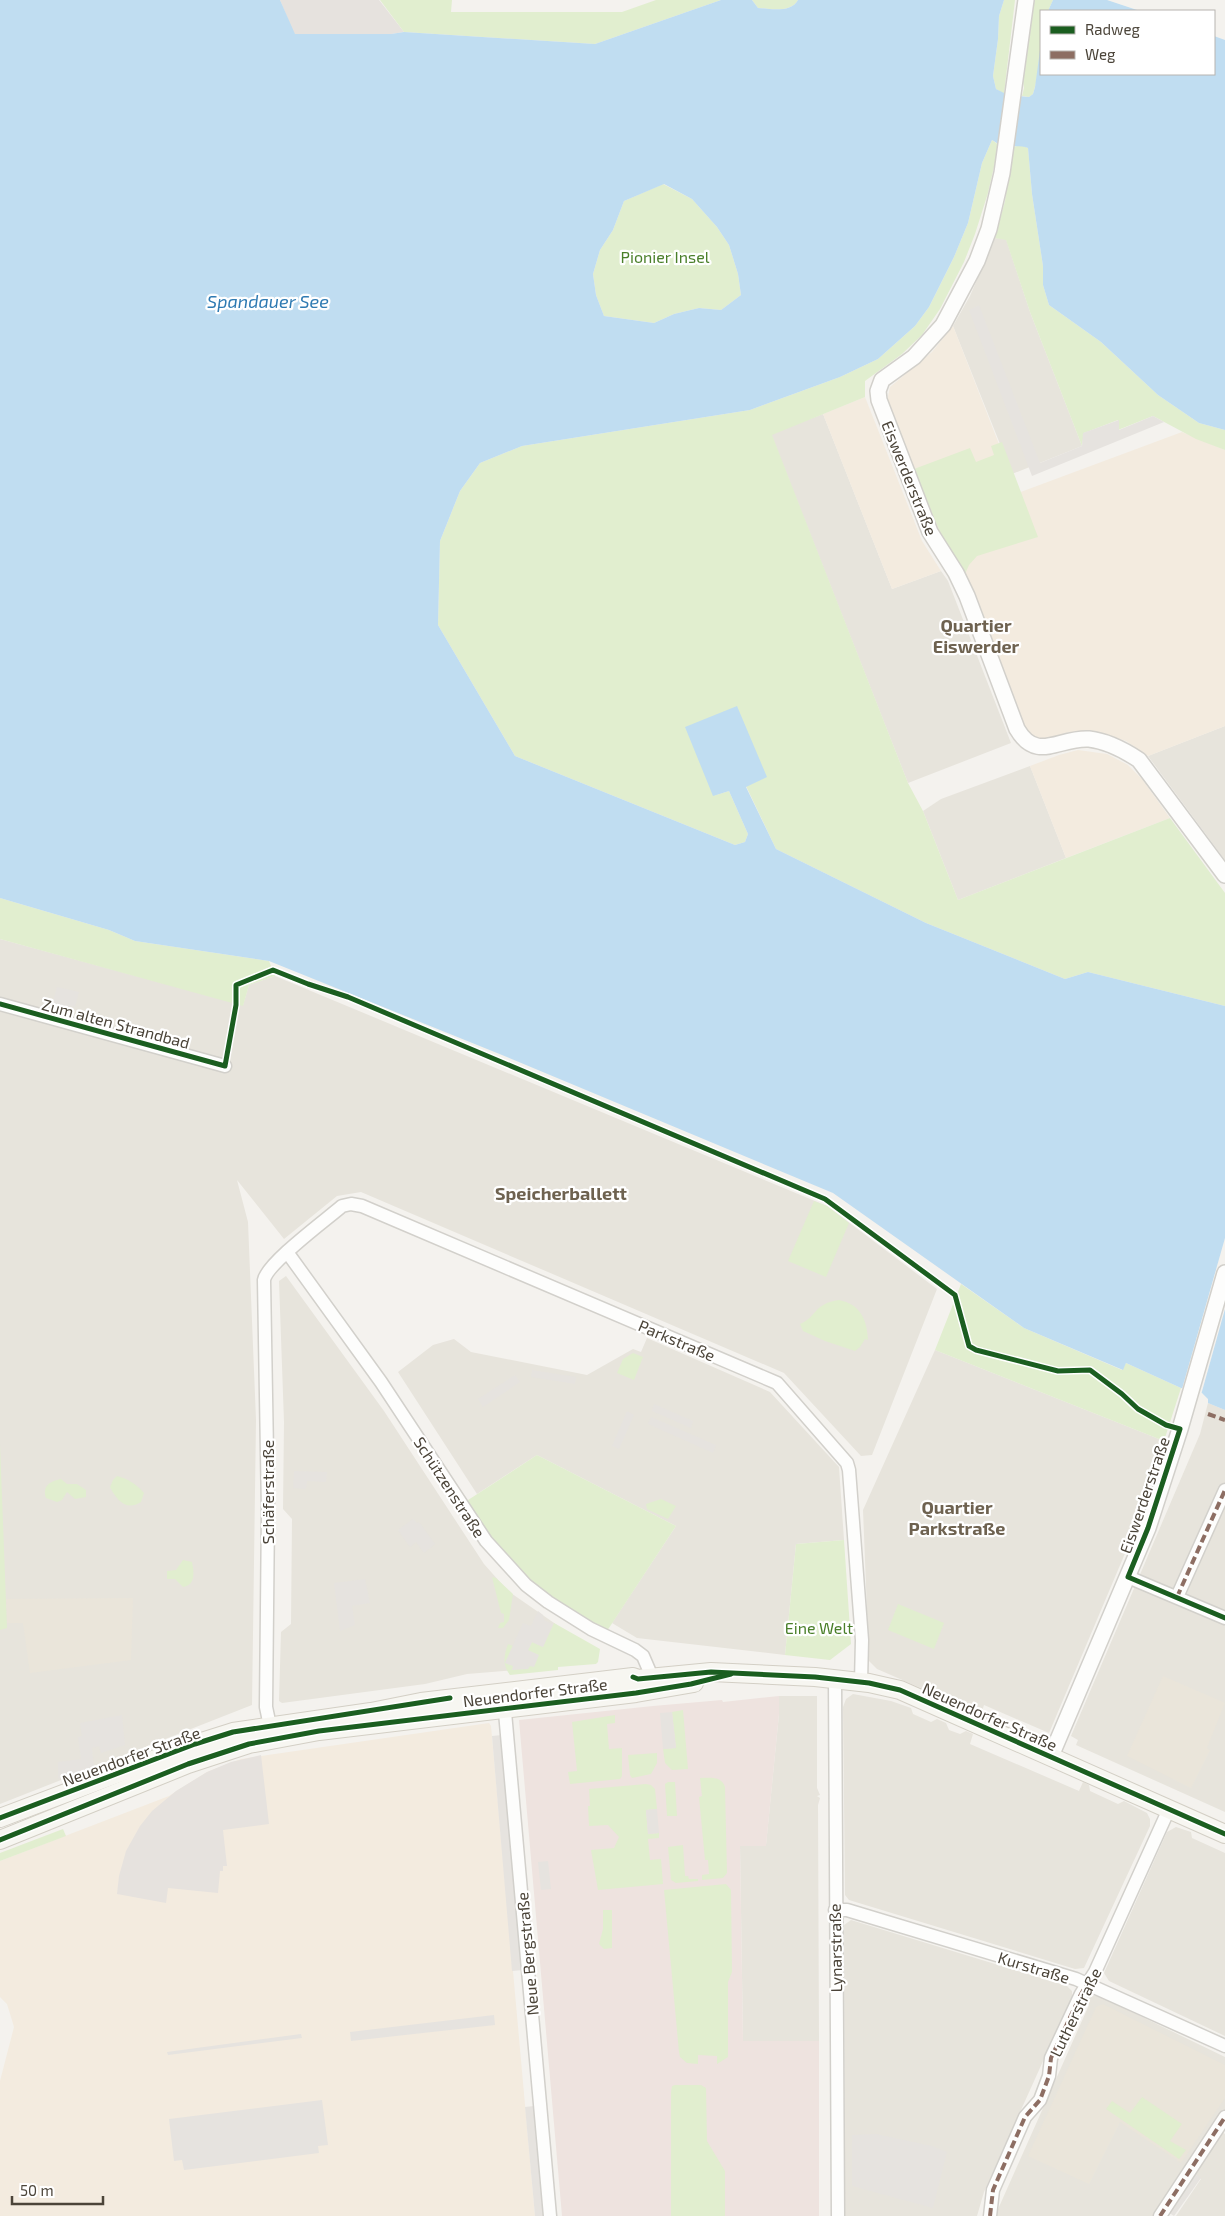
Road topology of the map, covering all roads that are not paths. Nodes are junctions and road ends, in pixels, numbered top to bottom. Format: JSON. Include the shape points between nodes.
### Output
{"nodes":[{"id":1,"x":1026,"y":0,"type":"edge"},
{"id":2,"x":1225,"y":875,"type":"edge"},
{"id":3,"x":0,"y":1004,"type":"edge"},
{"id":4,"x":225,"y":1066,"type":"dead end"},
{"id":5,"x":287,"y":1252,"type":"junction"},
{"id":6,"x":1225,"y":1273,"type":"edge"},
{"id":7,"x":1225,"y":1490,"type":"edge"},
{"id":8,"x":1128,"y":1577,"type":"junction"},
{"id":9,"x":1177,"y":1597,"type":"junction"},
{"id":10,"x":1225,"y":1618,"type":"edge"},
{"id":11,"x":835,"y":1679,"type":"junction"},
{"id":12,"x":861,"y":1682,"type":"junction"},
{"id":13,"x":653,"y":1683,"type":"junction"},
{"id":14,"x":504,"y":1700,"type":"junction"},
{"id":15,"x":274,"y":1732,"type":"junction"},
{"id":16,"x":1051,"y":1756,"type":"junction"},
{"id":17,"x":1169,"y":1809,"type":"junction"},
{"id":18,"x":0,"y":1818,"type":"edge"},
{"id":19,"x":1225,"y":1834,"type":"edge"},
{"id":20,"x":0,"y":1840,"type":"edge"},
{"id":21,"x":835,"y":1910,"type":"junction"},
{"id":22,"x":1087,"y":1984,"type":"junction"},
{"id":23,"x":1225,"y":2046,"type":"edge"},
{"id":24,"x":1225,"y":2117,"type":"edge"},
{"id":25,"x":550,"y":2216,"type":"edge"},
{"id":26,"x":838,"y":2216,"type":"edge"},
{"id":27,"x":990,"y":2216,"type":"edge"},
{"id":28,"x":1160,"y":2216,"type":"edge"}],
"edges":[{"from":1,"to":2,"type":"street","name":"Eiswerderstraße","via":[[1005,152],[989,229],[953,309],[930,342],[882,380],[879,400],[930,532],[967,596],[1022,738],[1037,747],[1090,739],[1123,750],[1139,760]]},
{"from":3,"to":4,"type":"street","name":"Zum alten Strandbad"},
{"from":5,"to":12,"type":"street","name":"Parkstraße","via":[[342,1206],[362,1206],[777,1383],[847,1463],[849,1470],[862,1640]]},
{"from":5,"to":13,"type":"street","name":"Schützenstraße","via":[[381,1382],[486,1541],[518,1577],[548,1602],[643,1656]]},
{"from":5,"to":15,"type":"street","name":"Schäferstraße","via":[[264,1280],[268,1511],[266,1707]]},
{"from":6,"to":8,"type":"street","name":"Eiswerderstraße","via":[[1148,1528]]},
{"from":7,"to":9,"type":"street"},
{"from":8,"to":9,"type":"street"},
{"from":8,"to":16,"type":"street","name":"Eiswerderstraße"},
{"from":9,"to":10,"type":"street"},
{"from":11,"to":12,"type":"main road","name":"Neuendorfer Straße"},
{"from":11,"to":13,"type":"main road","name":"Neuendorfer Straße","via":[[695,1672]]},
{"from":11,"to":21,"type":"street","name":"Lynarstraße"},
{"from":12,"to":16,"type":"main road","name":"Neuendorfer Straße","via":[[900,1690]]},
{"from":13,"to":14,"type":"main road","name":"Neuendorfer Straße","via":[[634,1677]]},
{"from":14,"to":15,"type":"main road","name":"Neuendorfer Straße","via":[[421,1702]]},
{"from":14,"to":25,"type":"street","name":"Neue Bergstraße"},
{"from":15,"to":18,"type":"main road","name":"Neuendorfer Straße","via":[[233,1732],[194,1744]]},
{"from":15,"to":20,"type":"main road","name":"Neuendorfer Straße"},
{"from":16,"to":17,"type":"main road","name":"Neuendorfer Straße"},
{"from":17,"to":19,"type":"main road","name":"Neuendorfer Straße"},
{"from":17,"to":22,"type":"street","name":"Lutherstraße"},
{"from":21,"to":22,"type":"street","name":"Kurstraße","via":[[847,1910]]},
{"from":21,"to":26,"type":"street","name":"Lynarstraße"},
{"from":22,"to":23,"type":"street","name":"Kurstraße"},
{"from":22,"to":27,"type":"street","name":"Lutherstraße","via":[[1051,2058],[1049,2076],[1040,2100],[1025,2117],[993,2190]]},
{"from":24,"to":28,"type":"street"}]}
